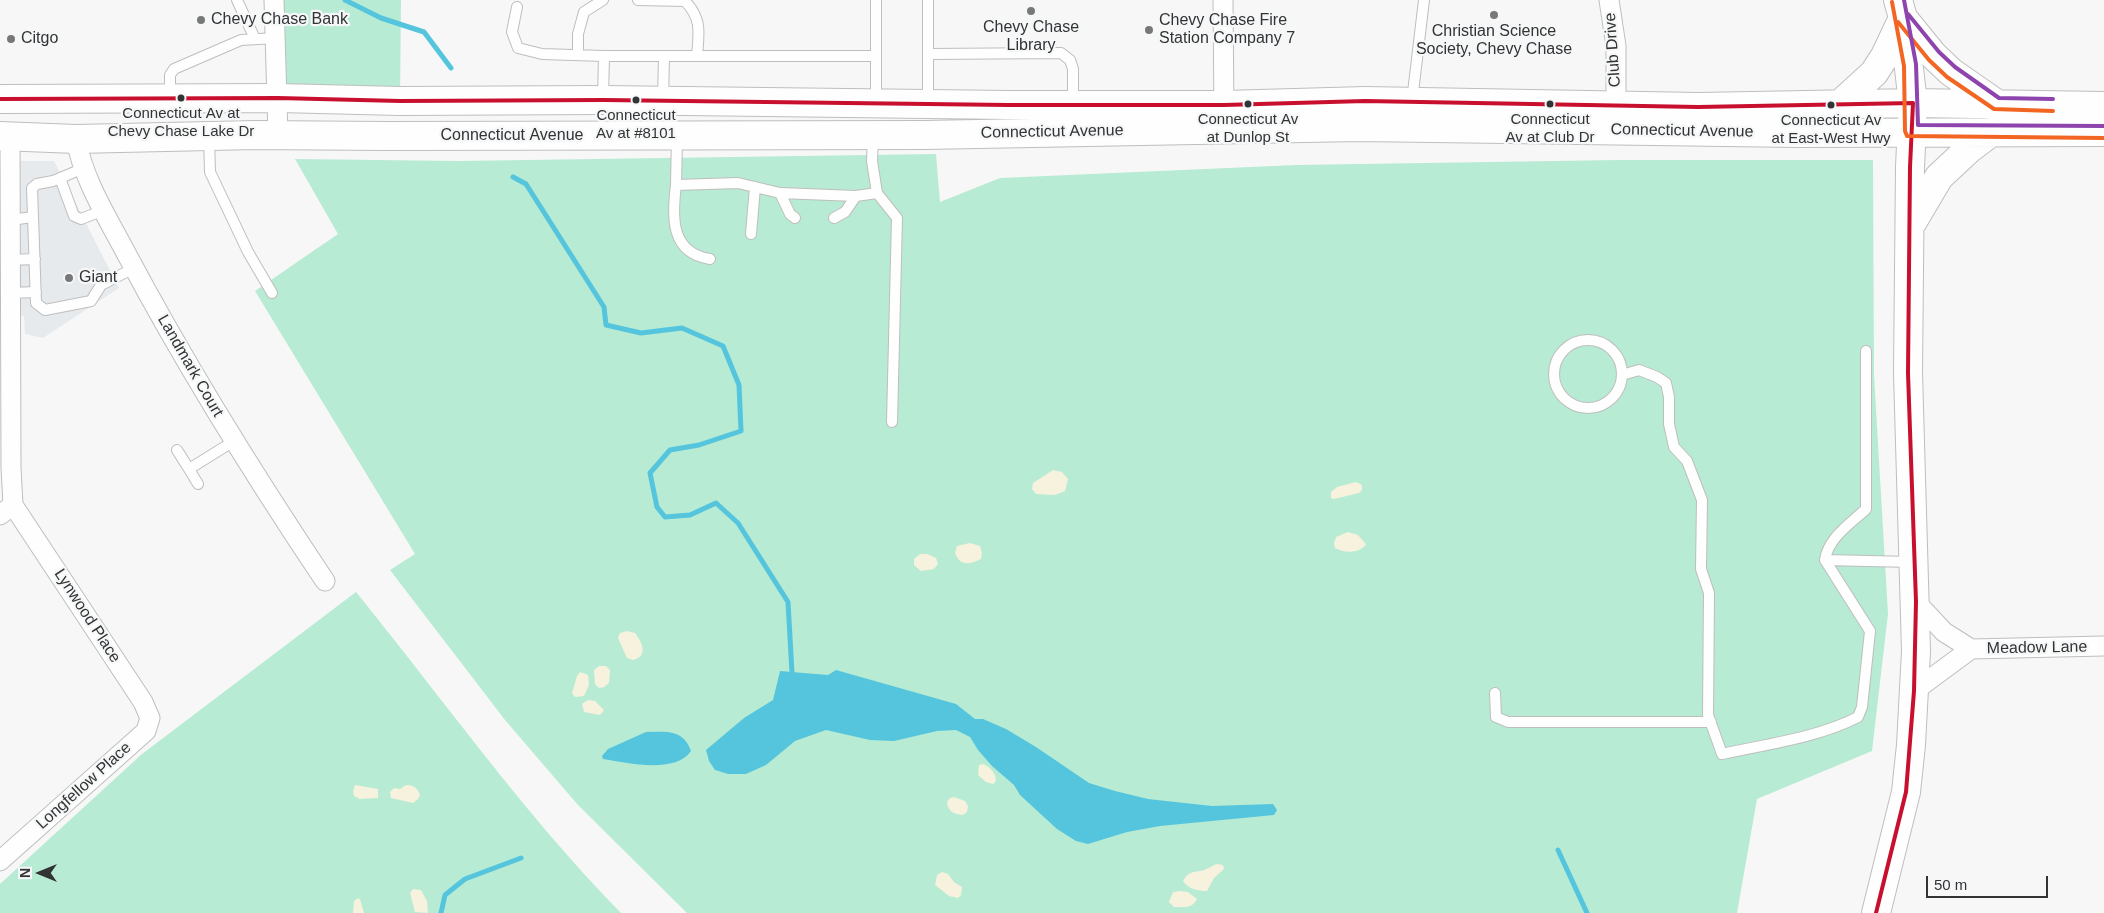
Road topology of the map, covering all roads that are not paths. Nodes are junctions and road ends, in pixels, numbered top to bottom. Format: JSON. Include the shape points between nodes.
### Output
{"nodes":[{"id":1,"x":237,"y":0,"type":"edge"},
{"id":2,"x":274,"y":0,"type":"edge"},
{"id":3,"x":603,"y":0,"type":"edge"},
{"id":4,"x":638,"y":0,"type":"edge"},
{"id":5,"x":876,"y":0,"type":"edge"},
{"id":6,"x":928,"y":0,"type":"edge"},
{"id":7,"x":1223,"y":0,"type":"edge"},
{"id":8,"x":1424,"y":0,"type":"edge"},
{"id":9,"x":1608,"y":0,"type":"edge"},
{"id":10,"x":517,"y":7,"type":"dead end"},
{"id":11,"x":1900,"y":9,"type":"edge"},
{"id":12,"x":276,"y":38,"type":"junction"},
{"id":13,"x":256,"y":39,"type":"junction"},
{"id":14,"x":928,"y":54,"type":"junction"},
{"id":15,"x":578,"y":55,"type":"junction"},
{"id":16,"x":604,"y":56,"type":"junction"},
{"id":17,"x":664,"y":56,"type":"junction"},
{"id":18,"x":697,"y":56,"type":"junction"},
{"id":19,"x":876,"y":56,"type":"junction"},
{"id":20,"x":170,"y":98,"type":"junction"},
{"id":21,"x":278,"y":98,"type":"junction"},
{"id":22,"x":0,"y":99,"type":"edge"},
{"id":23,"x":603,"y":100,"type":"junction"},
{"id":24,"x":663,"y":101,"type":"junction"},
{"id":25,"x":1412,"y":102,"type":"junction"},
{"id":26,"x":876,"y":103,"type":"junction"},
{"id":27,"x":1913,"y":103,"type":"junction"},
{"id":28,"x":928,"y":104,"type":"junction"},
{"id":29,"x":1997,"y":104,"type":"junction"},
{"id":30,"x":1073,"y":105,"type":"junction"},
{"id":31,"x":1839,"y":105,"type":"junction"},
{"id":32,"x":2104,"y":106,"type":"edge"},
{"id":33,"x":1224,"y":117,"type":"junction"},
{"id":34,"x":1148,"y":118,"type":"junction"},
{"id":35,"x":1616,"y":118,"type":"junction"},
{"id":36,"x":1912,"y":131,"type":"junction"},
{"id":37,"x":1993,"y":131,"type":"junction"},
{"id":38,"x":2104,"y":132,"type":"edge"},
{"id":39,"x":278,"y":134,"type":"junction"},
{"id":40,"x":873,"y":134,"type":"junction"},
{"id":41,"x":677,"y":135,"type":"junction"},
{"id":42,"x":5,"y":136,"type":"edge"},
{"id":43,"x":208,"y":136,"type":"junction"},
{"id":44,"x":76,"y":139,"type":"junction"},
{"id":45,"x":84,"y":168,"type":"junction"},
{"id":46,"x":60,"y":178,"type":"junction"},
{"id":47,"x":676,"y":185,"type":"junction"},
{"id":48,"x":755,"y":187,"type":"junction"},
{"id":49,"x":780,"y":193,"type":"junction"},
{"id":50,"x":877,"y":193,"type":"junction"},
{"id":51,"x":856,"y":196,"type":"junction"},
{"id":52,"x":104,"y":210,"type":"junction"},
{"id":53,"x":7,"y":214,"type":"edge"},
{"id":54,"x":33,"y":217,"type":"junction"},
{"id":55,"x":796,"y":218,"type":"dead end"},
{"id":56,"x":834,"y":218,"type":"dead end"},
{"id":57,"x":1909,"y":227,"type":"junction"},
{"id":58,"x":751,"y":234,"type":"dead end"},
{"id":59,"x":35,"y":259,"type":"junction"},
{"id":60,"x":710,"y":259,"type":"dead end"},
{"id":61,"x":10,"y":260,"type":"junction"},
{"id":62,"x":134,"y":268,"type":"junction"},
{"id":63,"x":36,"y":292,"type":"junction"},
{"id":64,"x":10,"y":293,"type":"junction"},
{"id":65,"x":272,"y":293,"type":"dead end"},
{"id":66,"x":5,"y":329,"type":"edge"},
{"id":67,"x":1866,"y":351,"type":"dead end"},
{"id":68,"x":1622,"y":375,"type":"junction"},
{"id":69,"x":5,"y":422,"type":"edge"},
{"id":70,"x":892,"y":422,"type":"dead end"},
{"id":71,"x":234,"y":441,"type":"junction"},
{"id":72,"x":177,"y":450,"type":"dead end"},
{"id":73,"x":189,"y":469,"type":"junction"},
{"id":74,"x":198,"y":484,"type":"dead end"},
{"id":75,"x":7,"y":510,"type":"edge"},
{"id":76,"x":1825,"y":560,"type":"junction"},
{"id":77,"x":1914,"y":562,"type":"junction"},
{"id":78,"x":326,"y":581,"type":"dead end"},
{"id":79,"x":1916,"y":602,"type":"junction"},
{"id":80,"x":2104,"y":646,"type":"edge"},
{"id":81,"x":1971,"y":649,"type":"junction"},
{"id":82,"x":1914,"y":691,"type":"junction"},
{"id":83,"x":1495,"y":693,"type":"dead end"},
{"id":84,"x":1711,"y":722,"type":"junction"},
{"id":85,"x":146,"y":731,"type":"joint"},
{"id":86,"x":0,"y":861,"type":"edge"},
{"id":87,"x":1876,"y":913,"type":"edge"}],
"edges":[{"from":1,"to":13,"type":"lane"},
{"from":2,"to":12,"type":"street"},
{"from":3,"to":15,"type":"lane","via":[[584,12],[578,34]]},
{"from":4,"to":18,"type":"lane","via":[[685,1],[696,12],[699,33]]},
{"from":5,"to":19,"type":"lane"},
{"from":6,"to":14,"type":"lane"},
{"from":7,"to":33,"type":"street"},
{"from":8,"to":25,"type":"lane"},
{"from":9,"to":35,"type":"street","name":"Club Drive","via":[[1616,46]]},
{"from":10,"to":15,"type":"lane","via":[[512,32],[518,48],[542,54]]},
{"from":11,"to":27,"type":"main road"},
{"from":11,"to":29,"type":"main road","via":[[1934,56]]},
{"from":11,"to":31,"type":"main road","via":[[1885,56],[1874,73]]},
{"from":12,"to":13,"type":"lane"},
{"from":12,"to":21,"type":"street"},
{"from":13,"to":20,"type":"lane","via":[[241,40],[174,69],[170,75]]},
{"from":14,"to":28,"type":"lane"},
{"from":14,"to":30,"type":"lane","via":[[1061,53],[1070,60],[1073,69]]},
{"from":15,"to":16,"type":"lane"},
{"from":16,"to":17,"type":"lane"},
{"from":16,"to":23,"type":"lane"},
{"from":17,"to":18,"type":"lane"},
{"from":17,"to":24,"type":"lane"},
{"from":18,"to":19,"type":"lane"},
{"from":19,"to":26,"type":"lane"},
{"from":20,"to":21,"type":"main road","name":"Connecticut Avenue"},
{"from":20,"to":22,"type":"main road","name":"Connecticut Avenue"},
{"from":21,"to":23,"type":"main road","name":"Connecticut Avenue","via":[[400,102]]},
{"from":21,"to":39,"type":"street"},
{"from":23,"to":24,"type":"main road","name":"Connecticut Avenue"},
{"from":24,"to":26,"type":"main road","name":"Connecticut Avenue"},
{"from":25,"to":33,"type":"main road","name":"Connecticut Avenue","via":[[1365,102]]},
{"from":25,"to":35,"type":"main road","name":"Connecticut Avenue"},
{"from":26,"to":28,"type":"main road","name":"Connecticut Avenue"},
{"from":27,"to":29,"type":"main road","name":"Connecticut Avenue"},
{"from":27,"to":31,"type":"main road","name":"Connecticut Avenue"},
{"from":27,"to":36,"type":"main road"},
{"from":28,"to":30,"type":"main road","name":"Connecticut Avenue"},
{"from":29,"to":32,"type":"main road","name":"Connecticut Avenue"},
{"from":30,"to":34,"type":"main road","name":"Connecticut Avenue"},
{"from":31,"to":35,"type":"main road","name":"Connecticut Avenue","via":[[1698,107]]},
{"from":33,"to":34,"type":"main road","name":"Connecticut Avenue"},
{"from":33,"to":35,"type":"main road","name":"Connecticut Avenue","via":[[1359,127]]},
{"from":34,"to":40,"type":"main road","name":"Connecticut Avenue"},
{"from":35,"to":36,"type":"main road","name":"Connecticut Avenue","via":[[1799,133]]},
{"from":36,"to":37,"type":"main road","name":"Connecticut Avenue"},
{"from":36,"to":57,"type":"main road"},
{"from":37,"to":38,"type":"main road","name":"Connecticut Avenue"},
{"from":37,"to":57,"type":"main road","via":[[1939,177]]},
{"from":39,"to":41,"type":"main road","name":"Connecticut Avenue"},
{"from":39,"to":43,"type":"main road","name":"Connecticut Avenue"},
{"from":40,"to":41,"type":"main road","name":"Connecticut Avenue"},
{"from":40,"to":50,"type":"lane","via":[[872,161]]},
{"from":41,"to":47,"type":"lane"},
{"from":42,"to":44,"type":"main road","name":"Connecticut Avenue"},
{"from":42,"to":53,"type":"street"},
{"from":43,"to":44,"type":"main road","name":"Connecticut Avenue"},
{"from":43,"to":65,"type":"lane","via":[[210,172],[248,252]]},
{"from":44,"to":45,"type":"street","name":"Landmark Court"},
{"from":45,"to":46,"type":"lane"},
{"from":45,"to":52,"type":"street","name":"Landmark Court"},
{"from":46,"to":52,"type":"lane","via":[[74,216],[81,219]]},
{"from":46,"to":54,"type":"lane","via":[[32,188]]},
{"from":47,"to":48,"type":"lane","via":[[738,182]]},
{"from":47,"to":60,"type":"lane","via":[[673,207],[678,240],[693,253]]},
{"from":48,"to":49,"type":"lane"},
{"from":48,"to":58,"type":"lane"},
{"from":49,"to":51,"type":"lane"},
{"from":49,"to":55,"type":"lane","via":[[790,214]]},
{"from":50,"to":51,"type":"lane"},
{"from":50,"to":70,"type":"lane","via":[[897,218]]},
{"from":51,"to":56,"type":"lane","via":[[845,212]]},
{"from":52,"to":62,"type":"street","name":"Landmark Court"},
{"from":53,"to":54,"type":"lane"},
{"from":53,"to":61,"type":"street"},
{"from":54,"to":59,"type":"lane"},
{"from":57,"to":77,"type":"main road","via":[[1908,373]]},
{"from":59,"to":61,"type":"lane"},
{"from":59,"to":63,"type":"lane"},
{"from":61,"to":64,"type":"street"},
{"from":62,"to":63,"type":"lane","via":[[101,285],[91,301],[80,305],[44,310],[36,303]]},
{"from":62,"to":71,"type":"street","name":"Landmark Court"},
{"from":63,"to":64,"type":"lane"},
{"from":64,"to":66,"type":"street"},
{"from":66,"to":69,"type":"street"},
{"from":67,"to":76,"type":"lane","via":[[1866,509],[1832,541],[1826,550]]},
{"from":68,"to":68,"type":"lane","via":[[1614,351],[1590,339],[1572,343],[1563,350],[1554,366],[1559,392],[1567,401],[1580,407],[1603,404],[1619,387]]},
{"from":68,"to":84,"type":"lane","via":[[1639,370],[1666,383],[1674,447],[1687,461],[1702,500],[1700,569],[1709,593],[1708,715]]},
{"from":69,"to":75,"type":"street"},
{"from":71,"to":73,"type":"lane"},
{"from":71,"to":78,"type":"street","name":"Landmark Court"},
{"from":72,"to":73,"type":"lane"},
{"from":73,"to":74,"type":"lane"},
{"from":75,"to":85,"type":"street","name":"Lynwood Place","via":[[144,702],[150,718]]},
{"from":76,"to":77,"type":"lane"},
{"from":76,"to":84,"type":"lane","via":[[1870,631],[1862,707],[1858,717],[1806,735],[1722,754]]},
{"from":77,"to":79,"type":"main road"},
{"from":79,"to":81,"type":"street","name":"Meadow Lane","via":[[1944,632]]},
{"from":79,"to":82,"type":"main road"},
{"from":80,"to":81,"type":"street","name":"Meadow Lane"},
{"from":81,"to":82,"type":"street","name":"Meadow Lane"},
{"from":82,"to":87,"type":"main road","via":[[1906,792]]},
{"from":83,"to":84,"type":"lane","via":[[1496,717],[1508,722]]},
{"from":85,"to":86,"type":"street","name":"Longfellow Place"}]}
